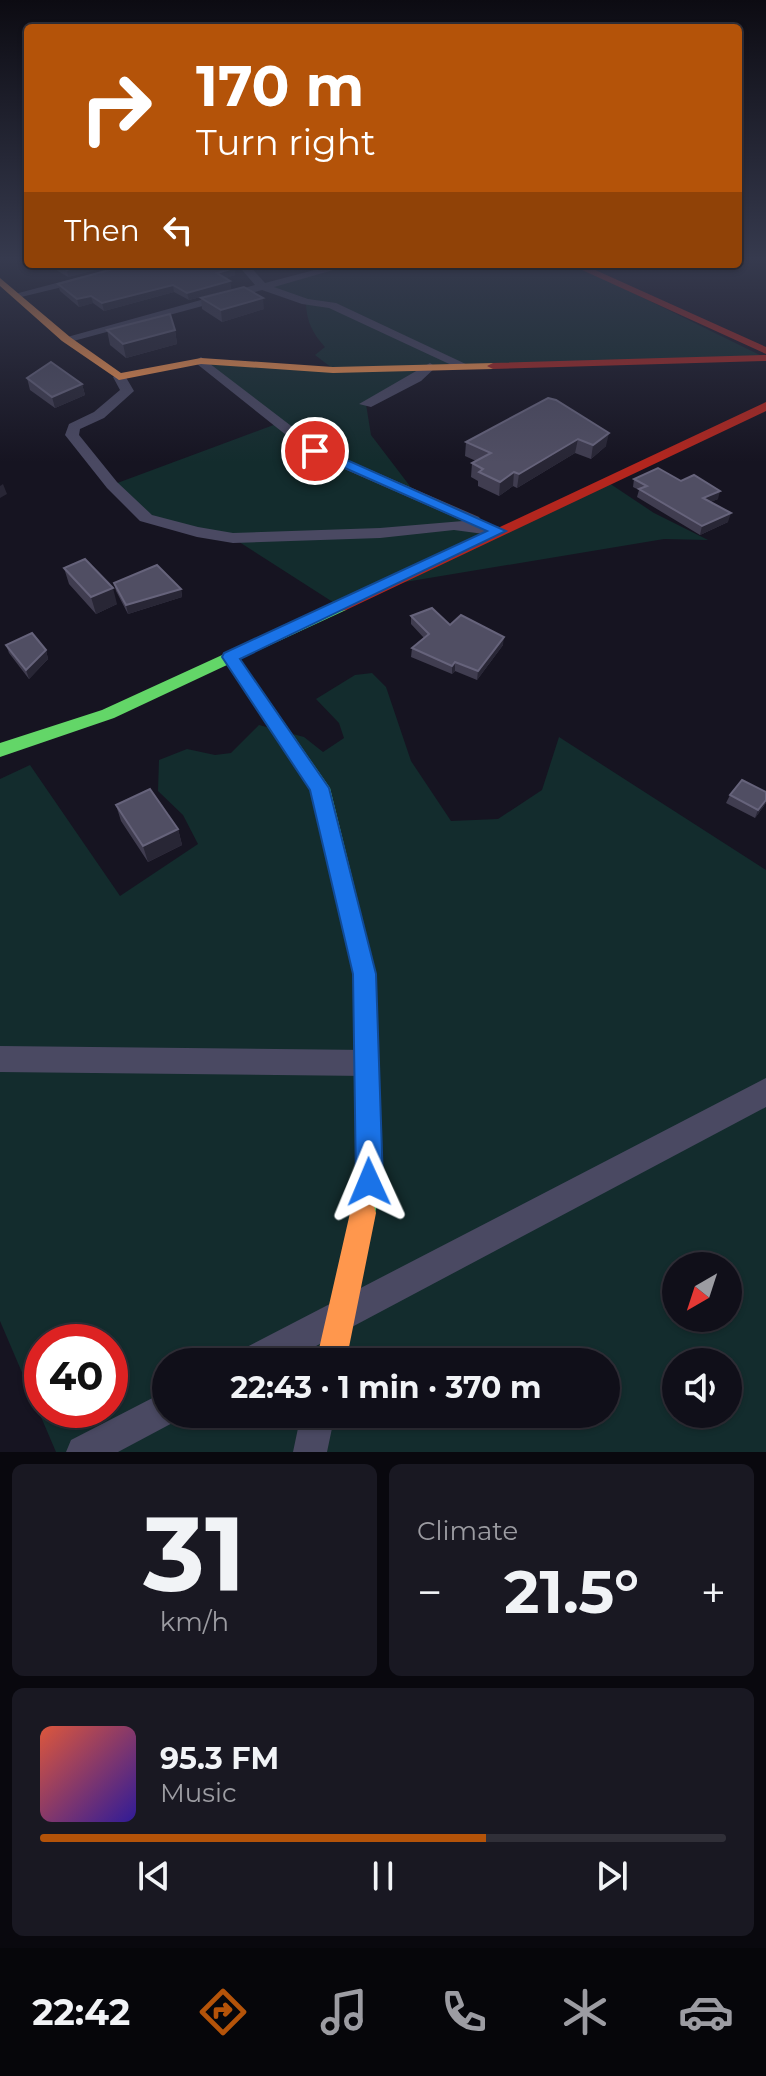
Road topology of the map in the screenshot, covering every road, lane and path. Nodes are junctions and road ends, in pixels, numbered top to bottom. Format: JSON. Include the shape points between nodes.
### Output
{"nodes":[{"id":1,"x":51,"y":326,"type":"edge"},
{"id":2,"x":116,"y":326,"type":"edge"},
{"id":3,"x":377,"y":326,"type":"edge"},
{"id":4,"x":710,"y":326,"type":"edge"},
{"id":5,"x":66,"y":339,"type":"junction"},
{"id":6,"x":766,"y":351,"type":"edge"},
{"id":7,"x":766,"y":358,"type":"edge"},
{"id":8,"x":201,"y":361,"type":"junction"},
{"id":9,"x":464,"y":366,"type":"junction"},
{"id":10,"x":430,"y":367,"type":"junction"},
{"id":11,"x":119,"y":377,"type":"junction"},
{"id":12,"x":366,"y":404,"type":"dead end"},
{"id":13,"x":766,"y":406,"type":"edge"},
{"id":14,"x":499,"y":531,"type":"junction"},
{"id":15,"x":230,"y":657,"type":"junction"},
{"id":16,"x":0,"y":750,"type":"edge"},
{"id":17,"x":0,"y":1059,"type":"edge"},
{"id":18,"x":367,"y":1063,"type":"junction"},
{"id":19,"x":766,"y":1092,"type":"edge"},
{"id":20,"x":341,"y":1315,"type":"junction"},
{"id":21,"x":279,"y":1348,"type":"edge"},
{"id":22,"x":334,"y":1348,"type":"edge"},
{"id":23,"x":152,"y":1415,"type":"edge"},
{"id":24,"x":315,"y":1428,"type":"edge"},
{"id":25,"x":83,"y":1452,"type":"edge"},
{"id":26,"x":310,"y":1452,"type":"edge"}],
"edges":[{"from":1,"to":5,"type":"street"},
{"from":2,"to":5,"type":"street"},
{"from":3,"to":9,"type":"street"},
{"from":4,"to":6,"type":"street"},
{"from":5,"to":11,"type":"street"},
{"from":7,"to":9,"type":"street"},
{"from":8,"to":10,"type":"street","via":[[333,370]]},
{"from":8,"to":11,"type":"street"},
{"from":8,"to":14,"type":"street","via":[[315,451]]},
{"from":9,"to":10,"type":"street"},
{"from":10,"to":12,"type":"street"},
{"from":11,"to":14,"type":"street","via":[[127,391],[121,399],[74,427],[72,435],[146,518],[233,538],[454,525]]},
{"from":13,"to":14,"type":"street"},
{"from":14,"to":15,"type":"street"},
{"from":15,"to":16,"type":"street","via":[[108,714]]},
{"from":15,"to":18,"type":"street","via":[[320,788],[365,974]]},
{"from":17,"to":18,"type":"street"},
{"from":18,"to":20,"type":"street","via":[[369,1182]]},
{"from":19,"to":20,"type":"street"},
{"from":20,"to":21,"type":"street"},
{"from":20,"to":22,"type":"street"},
{"from":23,"to":25,"type":"street"},
{"from":24,"to":26,"type":"street"}]}
